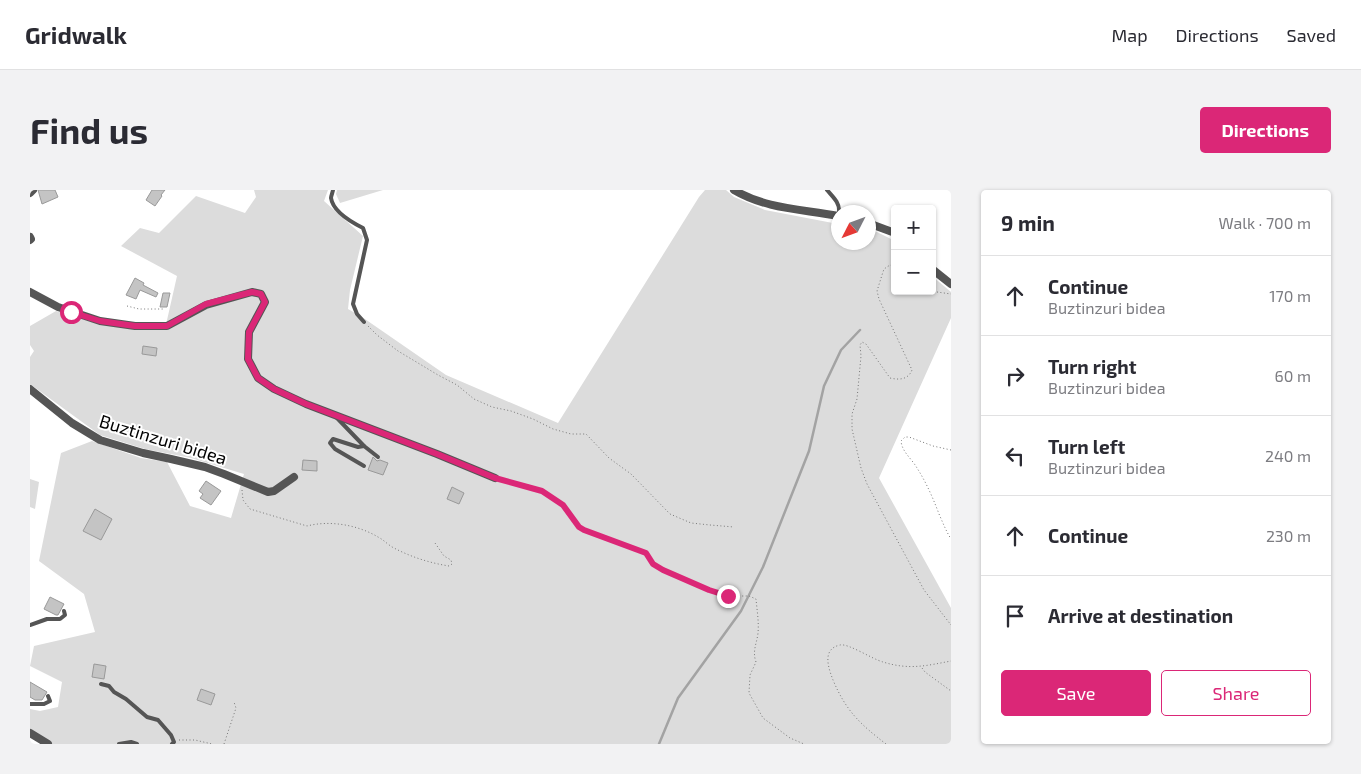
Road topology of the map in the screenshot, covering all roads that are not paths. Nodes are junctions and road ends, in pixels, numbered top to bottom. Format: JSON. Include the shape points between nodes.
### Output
{"nodes":[{"id":1,"x":33,"y":190,"type":"edge"},
{"id":2,"x":333,"y":190,"type":"edge"},
{"id":3,"x":734,"y":190,"type":"edge"},
{"id":4,"x":827,"y":190,"type":"edge"},
{"id":5,"x":30,"y":193,"type":"edge"},
{"id":6,"x":838,"y":205,"type":"edge"},
{"id":7,"x":831,"y":215,"type":"edge"},
{"id":8,"x":876,"y":225,"type":"edge"},
{"id":9,"x":891,"y":231,"type":"edge"},
{"id":10,"x":936,"y":272,"type":"edge"},
{"id":11,"x":951,"y":284,"type":"edge"},
{"id":12,"x":30,"y":292,"type":"edge"},
{"id":13,"x":364,"y":322,"type":"road end"},
{"id":14,"x":30,"y":389,"type":"edge"},
{"id":15,"x":334,"y":415,"type":"junction"},
{"id":16,"x":364,"y":446,"type":"junction"},
{"id":17,"x":378,"y":457,"type":"dead end"},
{"id":18,"x":364,"y":466,"type":"dead end"},
{"id":19,"x":294,"y":477,"type":"dead end"},
{"id":20,"x":495,"y":478,"type":"road end"},
{"id":21,"x":64,"y":611,"type":"dead end"},
{"id":22,"x":30,"y":625,"type":"edge"},
{"id":23,"x":101,"y":684,"type":"dead end"},
{"id":24,"x":48,"y":696,"type":"dead end"},
{"id":25,"x":30,"y":704,"type":"edge"},
{"id":26,"x":30,"y":733,"type":"edge"},
{"id":27,"x":173,"y":742,"type":"edge"},
{"id":28,"x":48,"y":744,"type":"edge"},
{"id":29,"x":119,"y":744,"type":"edge"},
{"id":30,"x":137,"y":744,"type":"edge"}],
"edges":[{"from":1,"to":5,"type":"street"},
{"from":2,"to":13,"type":"lane","via":[[331,197],[336,207],[363,228],[367,240],[354,304]]},
{"from":3,"to":7,"type":"street","via":[[773,206]]},
{"from":4,"to":6,"type":"lane"},
{"from":8,"to":9,"type":"street"},
{"from":10,"to":11,"type":"street"},
{"from":12,"to":15,"type":"street","via":[[58,307],[100,321],[135,326],[167,326],[206,304],[252,292],[261,294],[265,302],[249,332],[248,359],[258,378],[274,389]]},
{"from":14,"to":19,"type":"street","name":"Buztinzuri bidea","via":[[72,424],[100,440],[143,454],[205,467],[268,492]]},
{"from":15,"to":16,"type":"lane"},
{"from":15,"to":20,"type":"street"},
{"from":16,"to":17,"type":"lane"},
{"from":16,"to":18,"type":"lane","via":[[333,439],[330,443]]},
{"from":21,"to":22,"type":"lane","via":[[65,615],[60,618]]},
{"from":23,"to":27,"type":"lane","via":[[109,686],[148,717],[158,720]]},
{"from":24,"to":25,"type":"lane","via":[[50,701],[44,704]]},
{"from":26,"to":28,"type":"street"},
{"from":29,"to":30,"type":"lane"}]}
